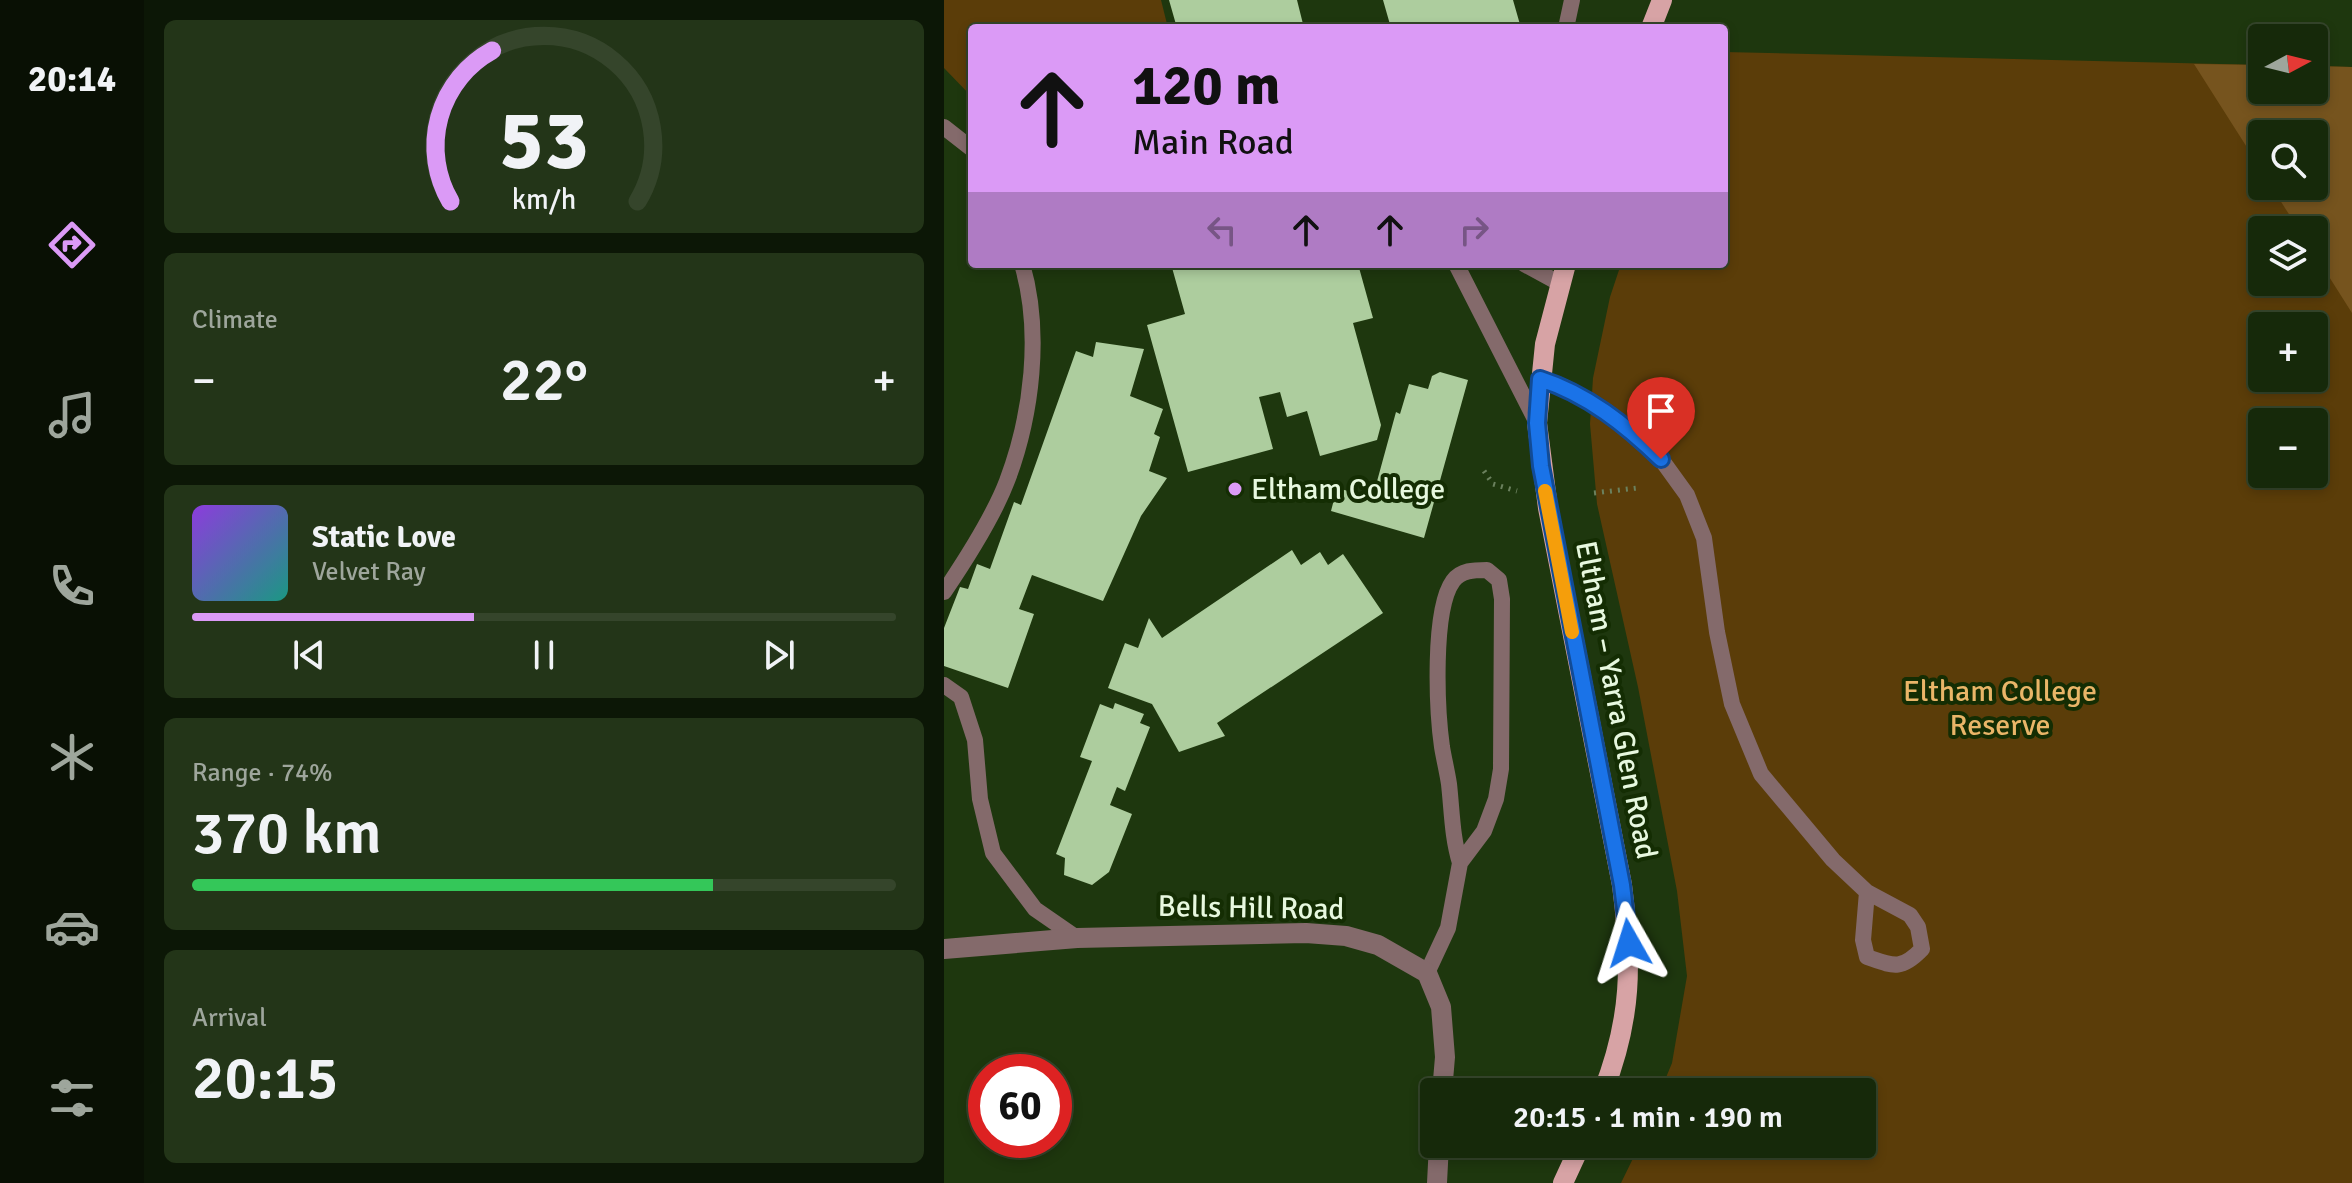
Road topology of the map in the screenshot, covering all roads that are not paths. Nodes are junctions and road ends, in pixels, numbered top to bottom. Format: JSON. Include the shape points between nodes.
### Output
{"nodes":[{"id":1,"x":1662,"y":0,"type":"edge"},
{"id":2,"x":1571,"y":2,"type":"edge"},
{"id":3,"x":1567,"y":24,"type":"edge"},
{"id":4,"x":1653,"y":24,"type":"edge"},
{"id":5,"x":944,"y":127,"type":"edge"},
{"id":6,"x":968,"y":146,"type":"edge"},
{"id":7,"x":1023,"y":268,"type":"edge"},
{"id":8,"x":1458,"y":268,"type":"edge"},
{"id":9,"x":1541,"y":268,"type":"edge"},
{"id":10,"x":1563,"y":273,"type":"edge"},
{"id":11,"x":1540,"y":379,"type":"junction"},
{"id":12,"x":1537,"y":423,"type":"junction"},
{"id":13,"x":944,"y":592,"type":"edge"},
{"id":14,"x":944,"y":685,"type":"edge"},
{"id":15,"x":1460,"y":863,"type":"junction"},
{"id":16,"x":1867,"y":892,"type":"junction"},
{"id":17,"x":1077,"y":938,"type":"junction"},
{"id":18,"x":944,"y":949,"type":"edge"},
{"id":19,"x":1427,"y":973,"type":"junction"},
{"id":20,"x":1443,"y":1078,"type":"edge"},
{"id":21,"x":1608,"y":1078,"type":"edge"},
{"id":22,"x":1438,"y":1158,"type":"edge"},
{"id":23,"x":1575,"y":1158,"type":"edge"},
{"id":24,"x":1437,"y":1183,"type":"edge"},
{"id":25,"x":1563,"y":1183,"type":"edge"}],
"edges":[{"from":1,"to":4,"type":"main road"},
{"from":2,"to":3,"type":"lane"},
{"from":5,"to":6,"type":"lane"},
{"from":7,"to":13,"type":"lane","via":[[1033,345],[1027,410],[1007,482]]},
{"from":8,"to":12,"type":"lane"},
{"from":9,"to":10,"type":"lane"},
{"from":10,"to":11,"type":"main road","name":"Eltham – Yarra Glen Road"},
{"from":11,"to":12,"type":"main road","name":"Eltham – Yarra Glen Road"},
{"from":11,"to":16,"type":"lane","via":[[1565,387],[1629,428],[1687,495],[1704,538],[1732,704],[1761,774]]},
{"from":12,"to":21,"type":"main road","name":"Eltham – Yarra Glen Road","via":[[1548,508],[1627,923],[1625,1021]]},
{"from":14,"to":17,"type":"lane","via":[[961,697],[975,740],[980,799],[993,853],[1035,909]]},
{"from":15,"to":15,"type":"lane","via":[[1442,745],[1439,639],[1453,581],[1469,570],[1487,570],[1499,580],[1502,599],[1501,769],[1484,831]]},
{"from":15,"to":19,"type":"lane","via":[[1448,928]]},
{"from":16,"to":16,"type":"lane","via":[[1867,957],[1893,966],[1909,962],[1922,949],[1918,927],[1910,915]]},
{"from":17,"to":18,"type":"street","name":"Bells Hill Road"},
{"from":17,"to":19,"type":"street","name":"Bells Hill Road","via":[[1346,936],[1378,945]]},
{"from":19,"to":20,"type":"street","via":[[1441,1007]]},
{"from":22,"to":24,"type":"street"},
{"from":23,"to":25,"type":"main road"}]}
